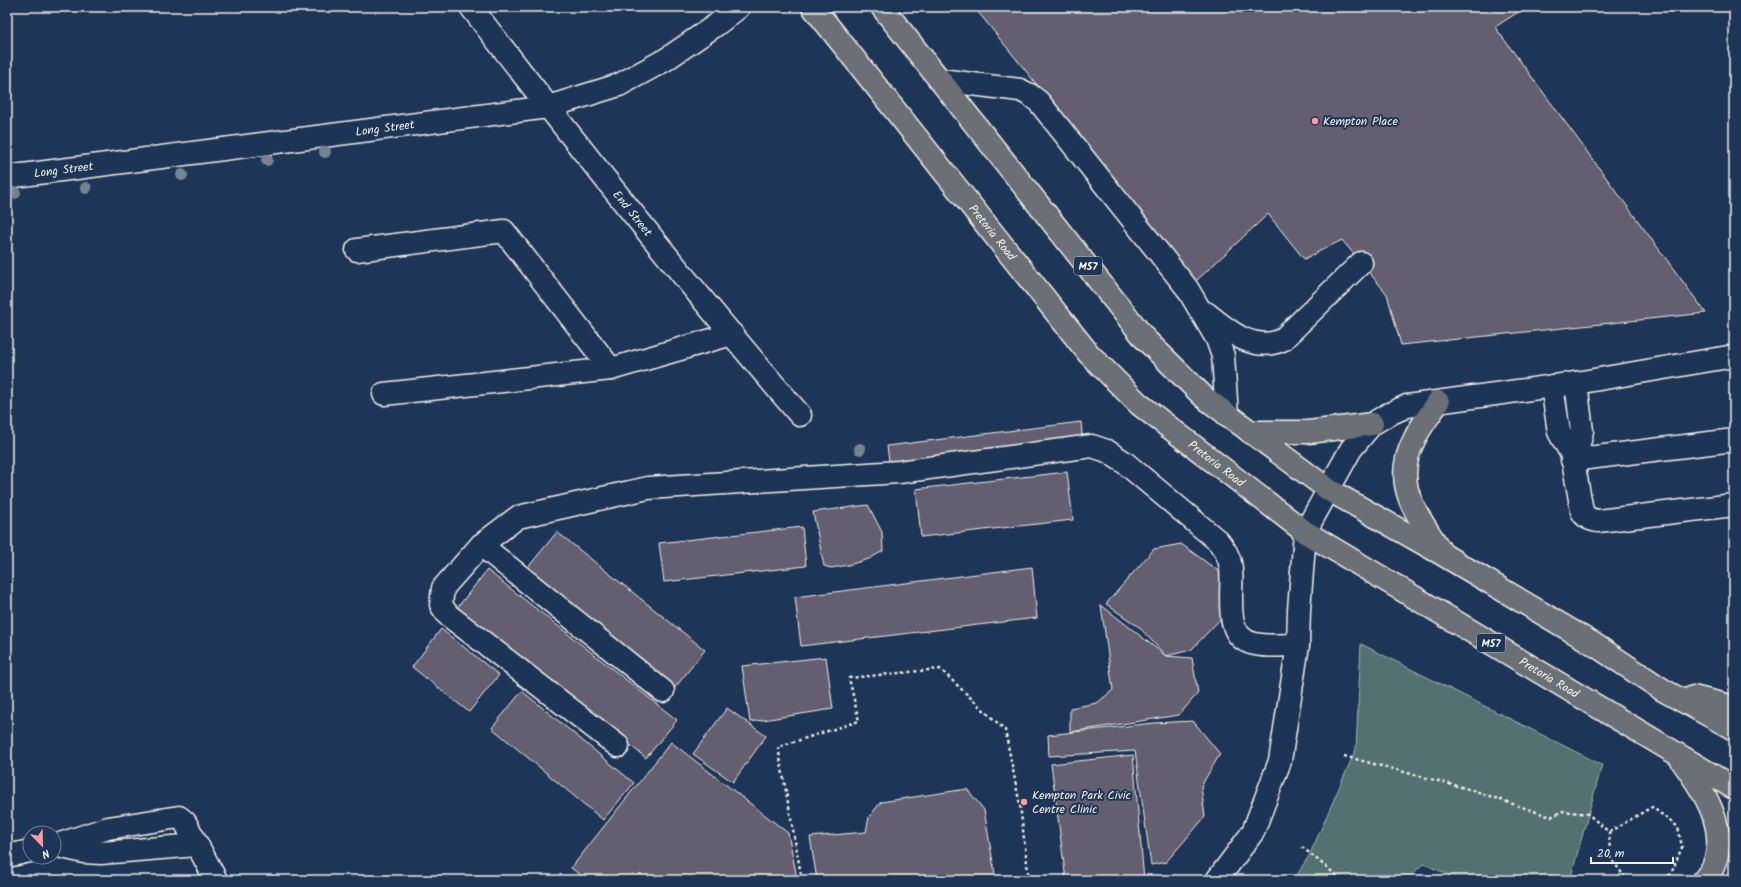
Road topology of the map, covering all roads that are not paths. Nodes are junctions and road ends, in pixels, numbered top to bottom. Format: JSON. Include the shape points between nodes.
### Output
{"nodes":[{"id":1,"x":471,"y":7,"type":"edge"},
{"id":2,"x":739,"y":7,"type":"edge"},
{"id":3,"x":813,"y":7,"type":"edge"},
{"id":4,"x":882,"y":7,"type":"edge"},
{"id":5,"x":940,"y":80,"type":"junction"},
{"id":6,"x":548,"y":107,"type":"junction"},
{"id":7,"x":7,"y":177,"type":"edge"},
{"id":8,"x":357,"y":250,"type":"dead end"},
{"id":9,"x":1361,"y":263,"type":"dead end"},
{"id":10,"x":1198,"y":307,"type":"junction"},
{"id":11,"x":732,"y":334,"type":"junction"},
{"id":12,"x":1734,"y":356,"type":"edge"},
{"id":13,"x":611,"y":369,"type":"junction"},
{"id":14,"x":1576,"y":383,"type":"junction"},
{"id":15,"x":1552,"y":386,"type":"junction"},
{"id":16,"x":384,"y":394,"type":"dead end"},
{"id":17,"x":1438,"y":402,"type":"junction"},
{"id":18,"x":800,"y":415,"type":"dead end"},
{"id":19,"x":1227,"y":415,"type":"junction"},
{"id":20,"x":1372,"y":424,"type":"junction"},
{"id":21,"x":1250,"y":432,"type":"junction"},
{"id":22,"x":1734,"y":440,"type":"edge"},
{"id":23,"x":1572,"y":458,"type":"junction"},
{"id":24,"x":1329,"y":490,"type":"junction"},
{"id":25,"x":1734,"y":505,"type":"edge"},
{"id":26,"x":1305,"y":532,"type":"junction"},
{"id":27,"x":482,"y":546,"type":"junction"},
{"id":28,"x":1442,"y":554,"type":"junction"},
{"id":29,"x":1298,"y":645,"type":"junction"},
{"id":30,"x":1663,"y":690,"type":"junction"},
{"id":31,"x":663,"y":691,"type":"dead end"},
{"id":32,"x":1734,"y":707,"type":"edge"},
{"id":33,"x":1734,"y":729,"type":"edge"},
{"id":34,"x":618,"y":746,"type":"dead end"},
{"id":35,"x":1676,"y":754,"type":"junction"},
{"id":36,"x":1734,"y":788,"type":"edge"},
{"id":37,"x":62,"y":844,"type":"edge"},
{"id":38,"x":197,"y":845,"type":"junction"},
{"id":39,"x":62,"y":847,"type":"edge"},
{"id":40,"x":22,"y":853,"type":"edge"},
{"id":41,"x":7,"y":856,"type":"edge"},
{"id":42,"x":216,"y":880,"type":"edge"},
{"id":43,"x":1217,"y":880,"type":"edge"},
{"id":44,"x":1704,"y":880,"type":"edge"}],
"edges":[{"from":1,"to":6,"type":"street","name":"End Street"},
{"from":2,"to":6,"type":"street","name":"Long Street","via":[[665,60],[619,85]]},
{"from":3,"to":26,"type":"main road","name":"Pretoria Road","number":"M57","via":[[1089,354],[1139,404]]},
{"from":4,"to":5,"type":"main road","number":"M57"},
{"from":5,"to":10,"type":"street","via":[[1020,90],[1039,102],[1187,288]]},
{"from":5,"to":19,"type":"main road","number":"M57","via":[[1145,339],[1205,398]]},
{"from":6,"to":7,"type":"street","name":"Long Street"},
{"from":6,"to":11,"type":"street","name":"End Street"},
{"from":8,"to":13,"type":"street","via":[[504,231]]},
{"from":9,"to":10,"type":"street","via":[[1282,340],[1275,343],[1258,344],[1236,335]]},
{"from":10,"to":19,"type":"street","via":[[1217,339],[1223,356]]},
{"from":11,"to":13,"type":"street"},
{"from":11,"to":18,"type":"street","name":"End Street"},
{"from":12,"to":14,"type":"street"},
{"from":13,"to":16,"type":"street"},
{"from":14,"to":15,"type":"street"},
{"from":14,"to":23,"type":"street","via":[[1582,431]]},
{"from":15,"to":17,"type":"street"},
{"from":15,"to":23,"type":"street","via":[[1559,432]]},
{"from":17,"to":20,"type":"street","via":[[1407,406]]},
{"from":17,"to":28,"type":"main road","via":[[1415,437],[1407,455],[1404,472],[1411,504]]},
{"from":19,"to":21,"type":"main road","number":"M57"},
{"from":20,"to":21,"type":"main road","via":[[1309,432]]},
{"from":20,"to":24,"type":"street","via":[[1351,449]]},
{"from":21,"to":24,"type":"main road","number":"M57"},
{"from":22,"to":23,"type":"street"},
{"from":23,"to":25,"type":"street","via":[[1583,515],[1593,520]]},
{"from":24,"to":26,"type":"street"},
{"from":24,"to":28,"type":"main road","number":"M57"},
{"from":26,"to":29,"type":"street"},
{"from":26,"to":35,"type":"main road","name":"Pretoria Road","number":"M57"},
{"from":27,"to":29,"type":"street","via":[[518,517],[648,488],[899,472],[1092,446],[1107,451],[1124,462],[1218,541],[1227,552],[1231,569],[1231,618],[1239,635],[1254,644]]},
{"from":27,"to":31,"type":"street"},
{"from":27,"to":34,"type":"street","via":[[443,588],[441,605],[448,615]]},
{"from":28,"to":30,"type":"main road","number":"M57"},
{"from":29,"to":43,"type":"street","via":[[1280,761],[1253,832]]},
{"from":30,"to":32,"type":"main road"},
{"from":30,"to":33,"type":"main road","number":"M57"},
{"from":35,"to":36,"type":"main road","name":"Pretoria Road","number":"M57"},
{"from":35,"to":44,"type":"main road","via":[[1702,789],[1714,814],[1718,843],[1713,866]]},
{"from":37,"to":38,"type":"street","via":[[108,828],[174,817],[182,819]]},
{"from":38,"to":39,"type":"street","via":[[101,853]]},
{"from":38,"to":42,"type":"street"},
{"from":40,"to":41,"type":"street"}]}
